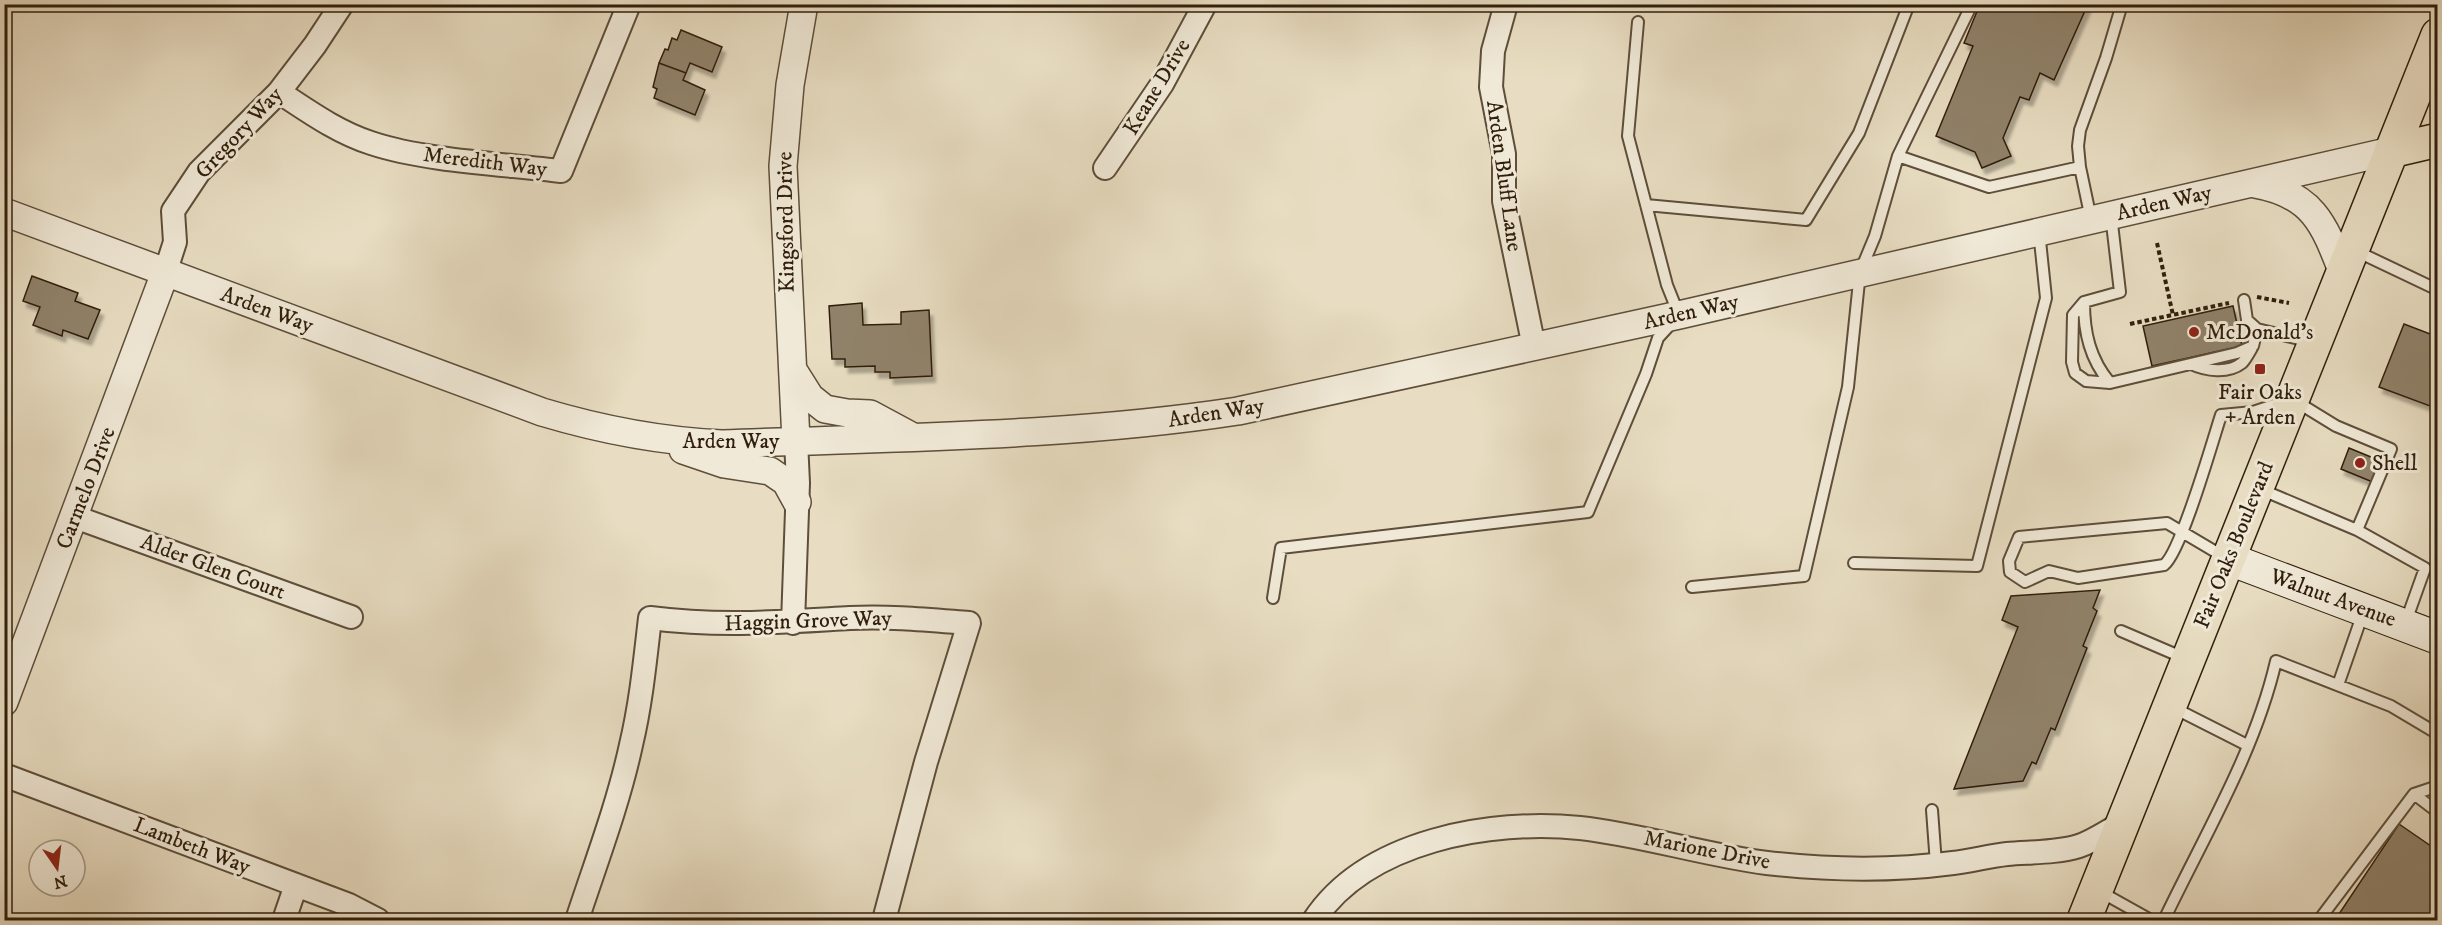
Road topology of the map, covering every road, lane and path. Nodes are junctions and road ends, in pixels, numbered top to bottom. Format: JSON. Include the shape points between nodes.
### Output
{"nodes":[{"id":1,"x":629,"y":4,"type":"edge"},
{"id":2,"x":804,"y":4,"type":"edge"},
{"id":3,"x":1205,"y":4,"type":"edge"},
{"id":4,"x":1506,"y":4,"type":"edge"},
{"id":5,"x":1909,"y":4,"type":"edge"},
{"id":6,"x":1972,"y":4,"type":"edge"},
{"id":7,"x":2122,"y":4,"type":"edge"},
{"id":8,"x":340,"y":5,"type":"edge"},
{"id":9,"x":1638,"y":22,"type":"dead end"},
{"id":10,"x":2438,"y":35,"type":"edge"},
{"id":11,"x":279,"y":92,"type":"junction"},
{"id":12,"x":2438,"y":140,"type":"edge"},
{"id":13,"x":2391,"y":151,"type":"junction"},
{"id":14,"x":1898,"y":156,"type":"junction"},
{"id":15,"x":2080,"y":167,"type":"junction"},
{"id":16,"x":1105,"y":168,"type":"dead end"},
{"id":17,"x":2248,"y":183,"type":"junction"},
{"id":18,"x":1646,"y":205,"type":"junction"},
{"id":19,"x":4,"y":212,"type":"edge"},
{"id":20,"x":2101,"y":217,"type":"junction"},
{"id":21,"x":2039,"y":231,"type":"junction"},
{"id":22,"x":2157,"y":243,"type":"dead end"},
{"id":23,"x":2348,"y":262,"type":"junction"},
{"id":24,"x":1860,"y":272,"type":"junction"},
{"id":25,"x":165,"y":273,"type":"junction"},
{"id":26,"x":2438,"y":290,"type":"edge"},
{"id":27,"x":2244,"y":300,"type":"junction"},
{"id":28,"x":2084,"y":302,"type":"junction"},
{"id":29,"x":2289,"y":303,"type":"dead end"},
{"id":30,"x":1679,"y":315,"type":"junction"},
{"id":31,"x":2173,"y":315,"type":"junction"},
{"id":32,"x":2130,"y":324,"type":"dead end"},
{"id":33,"x":2256,"y":329,"type":"junction"},
{"id":34,"x":2316,"y":343,"type":"junction"},
{"id":35,"x":1534,"y":347,"type":"junction"},
{"id":36,"x":791,"y":364,"type":"junction"},
{"id":37,"x":2110,"y":383,"type":"junction"},
{"id":38,"x":2292,"y":399,"type":"junction"},
{"id":39,"x":910,"y":436,"type":"junction"},
{"id":40,"x":651,"y":437,"type":"junction"},
{"id":41,"x":796,"y":441,"type":"junction"},
{"id":42,"x":2257,"y":488,"type":"junction"},
{"id":43,"x":797,"y":502,"type":"junction"},
{"id":44,"x":75,"y":517,"type":"junction"},
{"id":45,"x":2357,"y":530,"type":"junction"},
{"id":46,"x":2182,"y":532,"type":"junction"},
{"id":47,"x":2229,"y":559,"type":"junction"},
{"id":48,"x":1854,"y":563,"type":"dead end"},
{"id":49,"x":1692,"y":588,"type":"dead end"},
{"id":50,"x":1273,"y":598,"type":"dead end"},
{"id":51,"x":2364,"y":609,"type":"junction"},
{"id":52,"x":351,"y":616,"type":"dead end"},
{"id":53,"x":793,"y":623,"type":"junction"},
{"id":54,"x":2405,"y":625,"type":"junction"},
{"id":55,"x":2121,"y":631,"type":"dead end"},
{"id":56,"x":2438,"y":638,"type":"edge"},
{"id":57,"x":2188,"y":659,"type":"junction"},
{"id":58,"x":2338,"y":686,"type":"junction"},
{"id":59,"x":4,"y":702,"type":"edge"},
{"id":60,"x":2170,"y":705,"type":"junction"},
{"id":61,"x":2438,"y":734,"type":"edge"},
{"id":62,"x":2247,"y":745,"type":"junction"},
{"id":63,"x":4,"y":775,"type":"edge"},
{"id":64,"x":2438,"y":786,"type":"edge"},
{"id":65,"x":2414,"y":794,"type":"junction"},
{"id":66,"x":1932,"y":810,"type":"dead end"},
{"id":67,"x":2435,"y":810,"type":"dead end"},
{"id":68,"x":2123,"y":823,"type":"junction"},
{"id":69,"x":1936,"y":864,"type":"junction"},
{"id":70,"x":296,"y":885,"type":"junction"},
{"id":71,"x":2096,"y":889,"type":"junction"},
{"id":72,"x":284,"y":921,"type":"edge"},
{"id":73,"x":378,"y":921,"type":"edge"},
{"id":74,"x":577,"y":921,"type":"edge"},
{"id":75,"x":884,"y":921,"type":"edge"},
{"id":76,"x":1314,"y":921,"type":"edge"},
{"id":77,"x":2084,"y":921,"type":"edge"},
{"id":78,"x":2151,"y":921,"type":"edge"},
{"id":79,"x":2164,"y":921,"type":"edge"},
{"id":80,"x":2319,"y":921,"type":"edge"}],
"edges":[{"from":1,"to":11,"type":"street","name":"Meredith Way","via":[[561,171],[405,152],[371,143],[324,122]]},
{"from":2,"to":36,"type":"street","name":"Kingsford Drive","via":[[790,85],[783,166]]},
{"from":3,"to":16,"type":"street","name":"Keane Drive","via":[[1162,84]]},
{"from":4,"to":35,"type":"street","name":"Arden Bluff Lane","via":[[1493,51],[1491,87],[1504,154],[1504,201]]},
{"from":5,"to":18,"type":"lane","via":[[1859,133],[1806,220]]},
{"from":6,"to":14,"type":"lane"},
{"from":7,"to":15,"type":"lane","via":[[2080,130]]},
{"from":8,"to":11,"type":"street","name":"Gregory Way"},
{"from":9,"to":18,"type":"lane","via":[[1628,136]]},
{"from":10,"to":13,"type":"main road","name":"Fair Oaks Boulevard"},
{"from":11,"to":25,"type":"street","name":"Gregory Way","via":[[213,156],[173,211],[174,242]]},
{"from":12,"to":13,"type":"main road","name":"Arden Way"},
{"from":13,"to":17,"type":"street","name":"Arden Way"},
{"from":13,"to":23,"type":"main road","name":"Fair Oaks Boulevard"},
{"from":14,"to":15,"type":"lane","via":[[1989,188]]},
{"from":14,"to":24,"type":"lane","via":[[1875,236]]},
{"from":15,"to":20,"type":"lane"},
{"from":17,"to":20,"type":"street","name":"Arden Way"},
{"from":17,"to":23,"type":"street","via":[[2279,188],[2298,197],[2325,227]]},
{"from":18,"to":30,"type":"lane"},
{"from":19,"to":25,"type":"street","name":"Arden Way"},
{"from":20,"to":21,"type":"street","name":"Arden Way"},
{"from":20,"to":28,"type":"lane","via":[[2120,292]]},
{"from":21,"to":24,"type":"street","name":"Arden Way"},
{"from":21,"to":48,"type":"lane","via":[[2046,298],[1977,566]]},
{"from":22,"to":31,"type":"path"},
{"from":23,"to":26,"type":"lane"},
{"from":23,"to":34,"type":"main road","name":"Fair Oaks Boulevard"},
{"from":24,"to":30,"type":"street","name":"Arden Way"},
{"from":24,"to":49,"type":"lane","via":[[1848,387],[1804,576]]},
{"from":25,"to":40,"type":"street","name":"Arden Way","via":[[542,412]]},
{"from":25,"to":44,"type":"street","name":"Carmelo Drive"},
{"from":27,"to":29,"type":"path","via":[[2262,296]]},
{"from":27,"to":31,"type":"path"},
{"from":27,"to":33,"type":"lane","via":[[2247,320]]},
{"from":28,"to":37,"type":"lane","via":[[2084,324],[2091,350],[2098,369]]},
{"from":28,"to":37,"type":"lane","via":[[2073,315],[2075,372],[2086,381]]},
{"from":30,"to":35,"type":"street","name":"Arden Way"},
{"from":30,"to":50,"type":"lane","via":[[1658,338],[1588,512],[1281,548]]},
{"from":31,"to":32,"type":"path"},
{"from":33,"to":34,"type":"lane"},
{"from":33,"to":37,"type":"lane","via":[[2253,346],[2237,354]]},
{"from":34,"to":38,"type":"main road","name":"Fair Oaks Boulevard"},
{"from":35,"to":39,"type":"street","name":"Arden Way","via":[[1238,411],[1169,422]]},
{"from":36,"to":39,"type":"street","via":[[810,397],[825,409],[870,414]]},
{"from":36,"to":41,"type":"street","name":"Kingsford Drive"},
{"from":38,"to":42,"type":"main road","name":"Fair Oaks Boulevard"},
{"from":38,"to":45,"type":"lane","via":[[2336,426],[2391,449]]},
{"from":38,"to":46,"type":"lane","via":[[2253,412],[2221,415]]},
{"from":39,"to":41,"type":"street","name":"Arden Way"},
{"from":40,"to":41,"type":"street","name":"Arden Way","via":[[722,444]]},
{"from":40,"to":43,"type":"street","via":[[724,464],[771,471],[786,482]]},
{"from":41,"to":43,"type":"street"},
{"from":42,"to":45,"type":"lane"},
{"from":42,"to":47,"type":"main road","name":"Fair Oaks Boulevard"},
{"from":43,"to":53,"type":"street"},
{"from":44,"to":52,"type":"street","name":"Alder Glen Court"},
{"from":44,"to":59,"type":"street","name":"Carmelo Drive"},
{"from":45,"to":54,"type":"lane","via":[[2425,567]]},
{"from":46,"to":46,"type":"lane","via":[[2167,523],[2019,537],[2009,561],[2010,572],[2025,582],[2049,571],[2078,578],[2164,566],[2171,560]]},
{"from":46,"to":47,"type":"lane"},
{"from":47,"to":51,"type":"main road","name":"Walnut Avenue"},
{"from":47,"to":57,"type":"main road","name":"Fair Oaks Boulevard"},
{"from":51,"to":54,"type":"main road","name":"Walnut Avenue"},
{"from":51,"to":58,"type":"lane"},
{"from":53,"to":74,"type":"street","name":"Haggin Grove Way","via":[[734,625],[650,618],[632,744]]},
{"from":53,"to":75,"type":"street","name":"Haggin Grove Way","via":[[851,618],[969,623],[926,762]]},
{"from":54,"to":56,"type":"main road","name":"Walnut Avenue"},
{"from":55,"to":57,"type":"lane"},
{"from":57,"to":60,"type":"main road","name":"Fair Oaks Boulevard"},
{"from":58,"to":61,"type":"lane","via":[[2391,706]]},
{"from":58,"to":62,"type":"lane","via":[[2276,661],[2269,694]]},
{"from":60,"to":62,"type":"lane"},
{"from":60,"to":68,"type":"main road","name":"Fair Oaks Boulevard"},
{"from":62,"to":79,"type":"lane"},
{"from":63,"to":70,"type":"street","name":"Lambeth Way"},
{"from":64,"to":65,"type":"lane"},
{"from":65,"to":67,"type":"lane"},
{"from":65,"to":80,"type":"lane"},
{"from":66,"to":69,"type":"lane"},
{"from":68,"to":69,"type":"street","name":"Marione Drive","via":[[2078,846]]},
{"from":68,"to":71,"type":"main road","name":"Fair Oaks Boulevard"},
{"from":69,"to":76,"type":"street","name":"Marione Drive","via":[[1817,867],[1766,862],[1578,828],[1499,830],[1442,839],[1380,861],[1352,880]]},
{"from":70,"to":72,"type":"street"},
{"from":70,"to":73,"type":"street","name":"Lambeth Way"},
{"from":71,"to":77,"type":"main road","name":"Fair Oaks Boulevard"},
{"from":71,"to":78,"type":"lane"}]}
